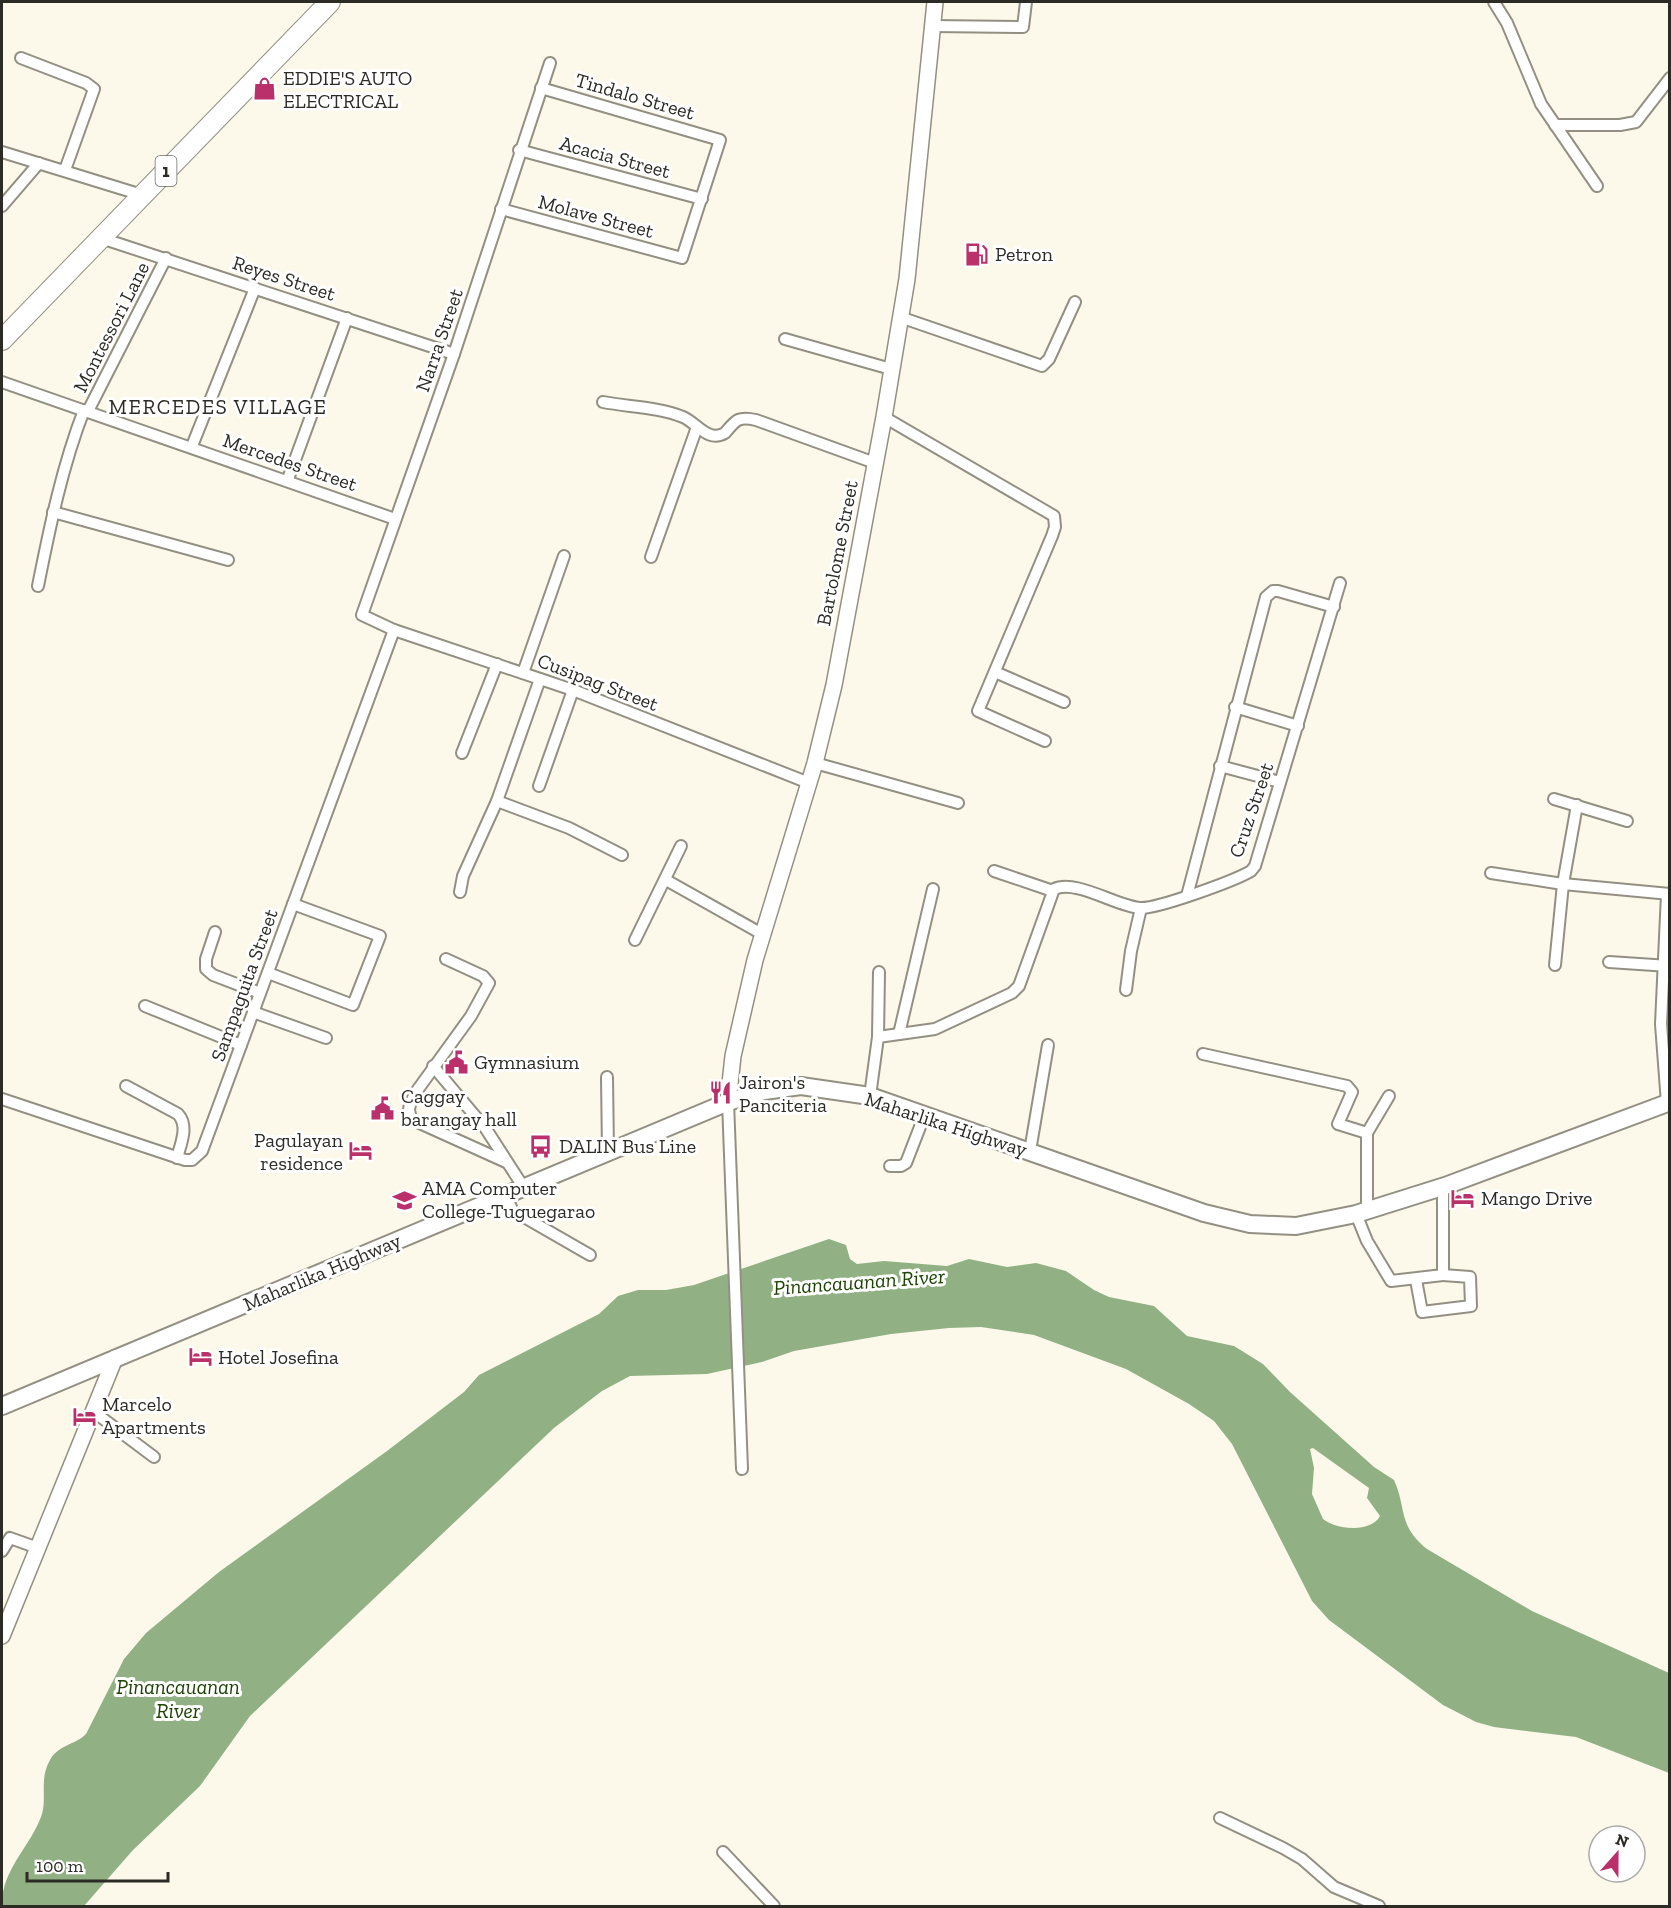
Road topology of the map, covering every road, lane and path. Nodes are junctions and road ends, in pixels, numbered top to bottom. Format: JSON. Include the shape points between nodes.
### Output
{"nodes":[{"id":1,"x":330,"y":2,"type":"edge"},
{"id":2,"x":935,"y":2,"type":"edge"},
{"id":3,"x":1026,"y":2,"type":"edge"},
{"id":4,"x":1494,"y":2,"type":"edge"},
{"id":5,"x":932,"y":26,"type":"junction"},
{"id":6,"x":21,"y":58,"type":"dead end"},
{"id":7,"x":550,"y":63,"type":"dead end"},
{"id":8,"x":1670,"y":78,"type":"edge"},
{"id":9,"x":541,"y":88,"type":"junction"},
{"id":10,"x":1556,"y":126,"type":"junction"},
{"id":11,"x":519,"y":150,"type":"junction"},
{"id":12,"x":2,"y":152,"type":"edge"},
{"id":13,"x":39,"y":163,"type":"junction"},
{"id":14,"x":65,"y":170,"type":"junction"},
{"id":15,"x":1598,"y":186,"type":"dead end"},
{"id":16,"x":142,"y":195,"type":"junction"},
{"id":17,"x":702,"y":199,"type":"junction"},
{"id":18,"x":2,"y":206,"type":"edge"},
{"id":19,"x":501,"y":209,"type":"junction"},
{"id":20,"x":101,"y":238,"type":"junction"},
{"id":21,"x":166,"y":258,"type":"junction"},
{"id":22,"x":255,"y":288,"type":"junction"},
{"id":23,"x":1075,"y":302,"type":"dead end"},
{"id":24,"x":900,"y":317,"type":"junction"},
{"id":25,"x":347,"y":318,"type":"junction"},
{"id":26,"x":785,"y":339,"type":"dead end"},
{"id":27,"x":2,"y":340,"type":"edge"},
{"id":28,"x":454,"y":354,"type":"junction"},
{"id":29,"x":891,"y":369,"type":"junction"},
{"id":30,"x":2,"y":382,"type":"edge"},
{"id":31,"x":603,"y":402,"type":"dead end"},
{"id":32,"x":86,"y":410,"type":"junction"},
{"id":33,"x":884,"y":417,"type":"junction"},
{"id":34,"x":697,"y":428,"type":"junction"},
{"id":35,"x":192,"y":446,"type":"junction"},
{"id":36,"x":875,"y":463,"type":"junction"},
{"id":37,"x":288,"y":479,"type":"junction"},
{"id":38,"x":53,"y":512,"type":"junction"},
{"id":39,"x":395,"y":519,"type":"junction"},
{"id":40,"x":564,"y":556,"type":"dead end"},
{"id":41,"x":651,"y":557,"type":"dead end"},
{"id":42,"x":228,"y":561,"type":"dead end"},
{"id":43,"x":1340,"y":583,"type":"dead end"},
{"id":44,"x":38,"y":586,"type":"dead end"},
{"id":45,"x":1334,"y":607,"type":"junction"},
{"id":46,"x":371,"y":622,"type":"joint"},
{"id":47,"x":394,"y":630,"type":"junction"},
{"id":48,"x":497,"y":664,"type":"junction"},
{"id":49,"x":995,"y":672,"type":"junction"},
{"id":50,"x":523,"y":673,"type":"junction"},
{"id":51,"x":540,"y":679,"type":"junction"},
{"id":52,"x":573,"y":690,"type":"junction"},
{"id":53,"x":1064,"y":702,"type":"dead end"},
{"id":54,"x":1235,"y":707,"type":"junction"},
{"id":55,"x":1298,"y":726,"type":"junction"},
{"id":56,"x":1045,"y":741,"type":"dead end"},
{"id":57,"x":462,"y":753,"type":"dead end"},
{"id":58,"x":815,"y":763,"type":"junction"},
{"id":59,"x":1220,"y":766,"type":"junction"},
{"id":60,"x":1280,"y":782,"type":"junction"},
{"id":61,"x":809,"y":783,"type":"junction"},
{"id":62,"x":539,"y":786,"type":"dead end"},
{"id":63,"x":1554,"y":799,"type":"dead end"},
{"id":64,"x":497,"y":801,"type":"junction"},
{"id":65,"x":958,"y":803,"type":"dead end"},
{"id":66,"x":1577,"y":805,"type":"junction"},
{"id":67,"x":1627,"y":821,"type":"dead end"},
{"id":68,"x":681,"y":846,"type":"dead end"},
{"id":69,"x":622,"y":855,"type":"dead end"},
{"id":70,"x":994,"y":871,"type":"dead end"},
{"id":71,"x":1491,"y":873,"type":"dead end"},
{"id":72,"x":666,"y":880,"type":"junction"},
{"id":73,"x":1563,"y":884,"type":"junction"},
{"id":74,"x":933,"y":889,"type":"dead end"},
{"id":75,"x":1053,"y":891,"type":"junction"},
{"id":76,"x":460,"y":892,"type":"dead end"},
{"id":77,"x":1668,"y":894,"type":"edge"},
{"id":78,"x":1187,"y":896,"type":"junction"},
{"id":79,"x":293,"y":904,"type":"junction"},
{"id":80,"x":1140,"y":908,"type":"junction"},
{"id":81,"x":215,"y":932,"type":"dead end"},
{"id":82,"x":762,"y":934,"type":"junction"},
{"id":83,"x":635,"y":939,"type":"dead end"},
{"id":84,"x":446,"y":959,"type":"dead end"},
{"id":85,"x":1609,"y":962,"type":"dead end"},
{"id":86,"x":1555,"y":965,"type":"dead end"},
{"id":87,"x":1666,"y":965,"type":"edge"},
{"id":88,"x":879,"y":972,"type":"dead end"},
{"id":89,"x":268,"y":973,"type":"junction"},
{"id":90,"x":1126,"y":990,"type":"dead end"},
{"id":91,"x":261,"y":993,"type":"junction"},
{"id":92,"x":145,"y":1006,"type":"dead end"},
{"id":93,"x":254,"y":1012,"type":"junction"},
{"id":94,"x":899,"y":1034,"type":"junction"},
{"id":95,"x":878,"y":1037,"type":"junction"},
{"id":96,"x":326,"y":1038,"type":"dead end"},
{"id":97,"x":241,"y":1045,"type":"junction"},
{"id":98,"x":1048,"y":1045,"type":"dead end"},
{"id":99,"x":1203,"y":1054,"type":"dead end"},
{"id":100,"x":433,"y":1066,"type":"junction"},
{"id":101,"x":607,"y":1077,"type":"dead end"},
{"id":102,"x":126,"y":1086,"type":"dead end"},
{"id":103,"x":870,"y":1096,"type":"junction"},
{"id":104,"x":1389,"y":1096,"type":"dead end"},
{"id":105,"x":2,"y":1099,"type":"edge"},
{"id":106,"x":728,"y":1102,"type":"junction"},
{"id":107,"x":1668,"y":1102,"type":"edge"},
{"id":108,"x":925,"y":1114,"type":"junction"},
{"id":109,"x":1367,"y":1133,"type":"junction"},
{"id":110,"x":1030,"y":1151,"type":"junction"},
{"id":111,"x":608,"y":1152,"type":"junction"},
{"id":112,"x":177,"y":1158,"type":"junction"},
{"id":113,"x":506,"y":1162,"type":"junction"},
{"id":114,"x":890,"y":1166,"type":"dead end"},
{"id":115,"x":1443,"y":1186,"type":"junction"},
{"id":116,"x":524,"y":1188,"type":"junction"},
{"id":117,"x":1362,"y":1212,"type":"junction"},
{"id":118,"x":524,"y":1217,"type":"dead end"},
{"id":119,"x":590,"y":1255,"type":"dead end"},
{"id":120,"x":1443,"y":1275,"type":"junction"},
{"id":121,"x":1416,"y":1280,"type":"junction"},
{"id":122,"x":115,"y":1358,"type":"junction"},
{"id":123,"x":2,"y":1406,"type":"edge"},
{"id":124,"x":94,"y":1412,"type":"junction"},
{"id":125,"x":154,"y":1457,"type":"dead end"},
{"id":126,"x":742,"y":1469,"type":"dead end"},
{"id":127,"x":38,"y":1548,"type":"junction"},
{"id":128,"x":2,"y":1551,"type":"edge"},
{"id":129,"x":2,"y":1636,"type":"edge"},
{"id":130,"x":1220,"y":1818,"type":"dead end"},
{"id":131,"x":723,"y":1852,"type":"dead end"},
{"id":132,"x":774,"y":1906,"type":"edge"},
{"id":133,"x":1379,"y":1906,"type":"edge"}],
"edges":[{"from":1,"to":16,"type":"highway","number":"1"},
{"from":2,"to":5,"type":"street","name":"Bartolome Street"},
{"from":3,"to":5,"type":"street","via":[[1023,27]]},
{"from":4,"to":10,"type":"street","via":[[1507,23],[1532,88]]},
{"from":5,"to":24,"type":"street","name":"Bartolome Street"},
{"from":6,"to":14,"type":"street","via":[[94,89]]},
{"from":7,"to":9,"type":"street","name":"Narra Street"},
{"from":8,"to":10,"type":"street","via":[[1636,122]]},
{"from":9,"to":11,"type":"street","name":"Narra Street"},
{"from":9,"to":17,"type":"street","name":"Tindalo Street","via":[[720,140]]},
{"from":10,"to":15,"type":"street"},
{"from":11,"to":17,"type":"street","name":"Acacia Street"},
{"from":11,"to":19,"type":"street","name":"Narra Street"},
{"from":12,"to":13,"type":"street"},
{"from":13,"to":14,"type":"street"},
{"from":13,"to":18,"type":"street"},
{"from":14,"to":16,"type":"street"},
{"from":16,"to":20,"type":"highway","number":"1"},
{"from":17,"to":19,"type":"street","name":"Molave Street","via":[[682,258]]},
{"from":19,"to":28,"type":"street","name":"Narra Street"},
{"from":20,"to":21,"type":"street","name":"Reyes Street"},
{"from":20,"to":27,"type":"highway","number":"1"},
{"from":21,"to":22,"type":"street","name":"Reyes Street"},
{"from":21,"to":32,"type":"street","name":"Montessori Lane"},
{"from":22,"to":25,"type":"street","name":"Reyes Street"},
{"from":22,"to":35,"type":"street"},
{"from":23,"to":24,"type":"street","via":[[1049,359],[1042,366]]},
{"from":24,"to":29,"type":"street","name":"Bartolome Street"},
{"from":25,"to":28,"type":"street","name":"Reyes Street"},
{"from":25,"to":37,"type":"street"},
{"from":26,"to":29,"type":"street"},
{"from":28,"to":39,"type":"street","name":"Narra Street"},
{"from":29,"to":33,"type":"street","name":"Bartolome Street"},
{"from":30,"to":32,"type":"street","name":"Mercedes Street"},
{"from":31,"to":34,"type":"street","via":[[683,417]]},
{"from":32,"to":35,"type":"street","name":"Mercedes Street"},
{"from":32,"to":38,"type":"street","name":"Montessori Lane","via":[[70,446]]},
{"from":33,"to":36,"type":"street","name":"Bartolome Street"},
{"from":33,"to":49,"type":"street","via":[[1054,516],[1052,536]]},
{"from":34,"to":36,"type":"street","via":[[721,435],[735,420],[746,418]]},
{"from":34,"to":41,"type":"street"},
{"from":35,"to":37,"type":"street","name":"Mercedes Street"},
{"from":36,"to":58,"type":"street","name":"Bartolome Street","via":[[834,685]]},
{"from":37,"to":39,"type":"street","name":"Mercedes Street"},
{"from":38,"to":42,"type":"street"},
{"from":38,"to":44,"type":"street","name":"Montessori Lane"},
{"from":39,"to":46,"type":"street","name":"Narra Street","via":[[362,609],[363,617]]},
{"from":40,"to":50,"type":"street"},
{"from":43,"to":45,"type":"street","name":"Cruz Street"},
{"from":45,"to":54,"type":"street","via":[[1278,591],[1269,594]]},
{"from":45,"to":55,"type":"street","name":"Cruz Street"},
{"from":46,"to":47,"type":"street","name":"Cusipag Street"},
{"from":47,"to":48,"type":"street","name":"Cusipag Street"},
{"from":47,"to":79,"type":"street","name":"Sampaguita Street"},
{"from":48,"to":50,"type":"street","name":"Cusipag Street"},
{"from":48,"to":57,"type":"street"},
{"from":49,"to":53,"type":"street"},
{"from":49,"to":56,"type":"street","via":[[978,711]]},
{"from":50,"to":51,"type":"street","name":"Cusipag Street"},
{"from":51,"to":52,"type":"street","name":"Cusipag Street"},
{"from":51,"to":64,"type":"street"},
{"from":52,"to":61,"type":"street","name":"Cusipag Street"},
{"from":52,"to":62,"type":"street"},
{"from":54,"to":55,"type":"street"},
{"from":54,"to":59,"type":"street"},
{"from":55,"to":60,"type":"street","name":"Cruz Street"},
{"from":58,"to":61,"type":"street","name":"Bartolome Street"},
{"from":58,"to":65,"type":"street"},
{"from":59,"to":60,"type":"street"},
{"from":59,"to":78,"type":"street"},
{"from":60,"to":78,"type":"street","name":"Cruz Street","via":[[1251,871]]},
{"from":61,"to":82,"type":"street","name":"Bartolome Street"},
{"from":63,"to":66,"type":"street"},
{"from":64,"to":69,"type":"street","via":[[569,828]]},
{"from":64,"to":76,"type":"street","via":[[463,876]]},
{"from":66,"to":67,"type":"street"},
{"from":66,"to":73,"type":"street"},
{"from":68,"to":72,"type":"street"},
{"from":70,"to":75,"type":"street"},
{"from":71,"to":73,"type":"street"},
{"from":72,"to":82,"type":"street"},
{"from":72,"to":83,"type":"street"},
{"from":73,"to":77,"type":"street"},
{"from":73,"to":86,"type":"street"},
{"from":74,"to":94,"type":"street"},
{"from":75,"to":80,"type":"street","via":[[1068,887]]},
{"from":75,"to":94,"type":"street","via":[[1026,971],[1012,993],[935,1029]]},
{"from":77,"to":87,"type":"street"},
{"from":78,"to":80,"type":"street","name":"Cruz Street"},
{"from":79,"to":89,"type":"street","name":"Sampaguita Street"},
{"from":79,"to":89,"type":"street","via":[[380,936],[353,1005]]},
{"from":80,"to":90,"type":"street"},
{"from":81,"to":91,"type":"street","via":[[206,969]]},
{"from":82,"to":106,"type":"street","name":"Bartolome Street","via":[[733,1056]]},
{"from":84,"to":100,"type":"street","via":[[487,978],[489,983],[471,1016]]},
{"from":85,"to":87,"type":"street"},
{"from":87,"to":107,"type":"street","via":[[1661,1024]]},
{"from":88,"to":95,"type":"street"},
{"from":89,"to":91,"type":"street","name":"Sampaguita Street"},
{"from":91,"to":93,"type":"street","name":"Sampaguita Street"},
{"from":92,"to":97,"type":"street"},
{"from":93,"to":96,"type":"street"},
{"from":93,"to":97,"type":"street","name":"Sampaguita Street"},
{"from":94,"to":95,"type":"street"},
{"from":95,"to":103,"type":"street"},
{"from":97,"to":112,"type":"street","name":"Sampaguita Street","via":[[202,1151],[192,1160]]},
{"from":98,"to":110,"type":"street"},
{"from":99,"to":109,"type":"street","via":[[1347,1086],[1352,1092],[1338,1125]]},
{"from":100,"to":113,"type":"street","via":[[486,1129]]},
{"from":100,"to":113,"type":"street","via":[[410,1104],[409,1115]]},
{"from":101,"to":111,"type":"street"},
{"from":102,"to":112,"type":"street","via":[[183,1119]]},
{"from":103,"to":106,"type":"main road","name":"Maharlika Highway","via":[[801,1086],[764,1091]]},
{"from":103,"to":108,"type":"main road","name":"Maharlika Highway"},
{"from":104,"to":109,"type":"street"},
{"from":105,"to":112,"type":"street"},
{"from":106,"to":111,"type":"main road","name":"Maharlika Highway"},
{"from":106,"to":126,"type":"street"},
{"from":107,"to":115,"type":"main road","name":"Maharlika Highway"},
{"from":108,"to":110,"type":"main road","name":"Maharlika Highway"},
{"from":108,"to":114,"type":"street","via":[[906,1163]]},
{"from":109,"to":117,"type":"street"},
{"from":110,"to":117,"type":"main road","name":"Maharlika Highway","via":[[1204,1213],[1250,1224],[1296,1226]]},
{"from":111,"to":116,"type":"main road","name":"Maharlika Highway"},
{"from":113,"to":116,"type":"street"},
{"from":115,"to":117,"type":"main road","name":"Maharlika Highway"},
{"from":115,"to":120,"type":"street"},
{"from":116,"to":122,"type":"main road","name":"Maharlika Highway","via":[[508,1201]]},
{"from":117,"to":121,"type":"street","via":[[1364,1235],[1388,1278],[1395,1282]]},
{"from":118,"to":119,"type":"street"},
{"from":120,"to":121,"type":"street"},
{"from":120,"to":121,"type":"street","via":[[1470,1277],[1471,1306],[1422,1312]]},
{"from":122,"to":123,"type":"main road","name":"Maharlika Highway"},
{"from":122,"to":124,"type":"street"},
{"from":124,"to":125,"type":"street"},
{"from":124,"to":127,"type":"street"},
{"from":127,"to":128,"type":"street","via":[[12,1538]]},
{"from":127,"to":129,"type":"street"},
{"from":130,"to":133,"type":"street","via":[[1302,1859],[1334,1887]]},
{"from":131,"to":132,"type":"street"}]}
